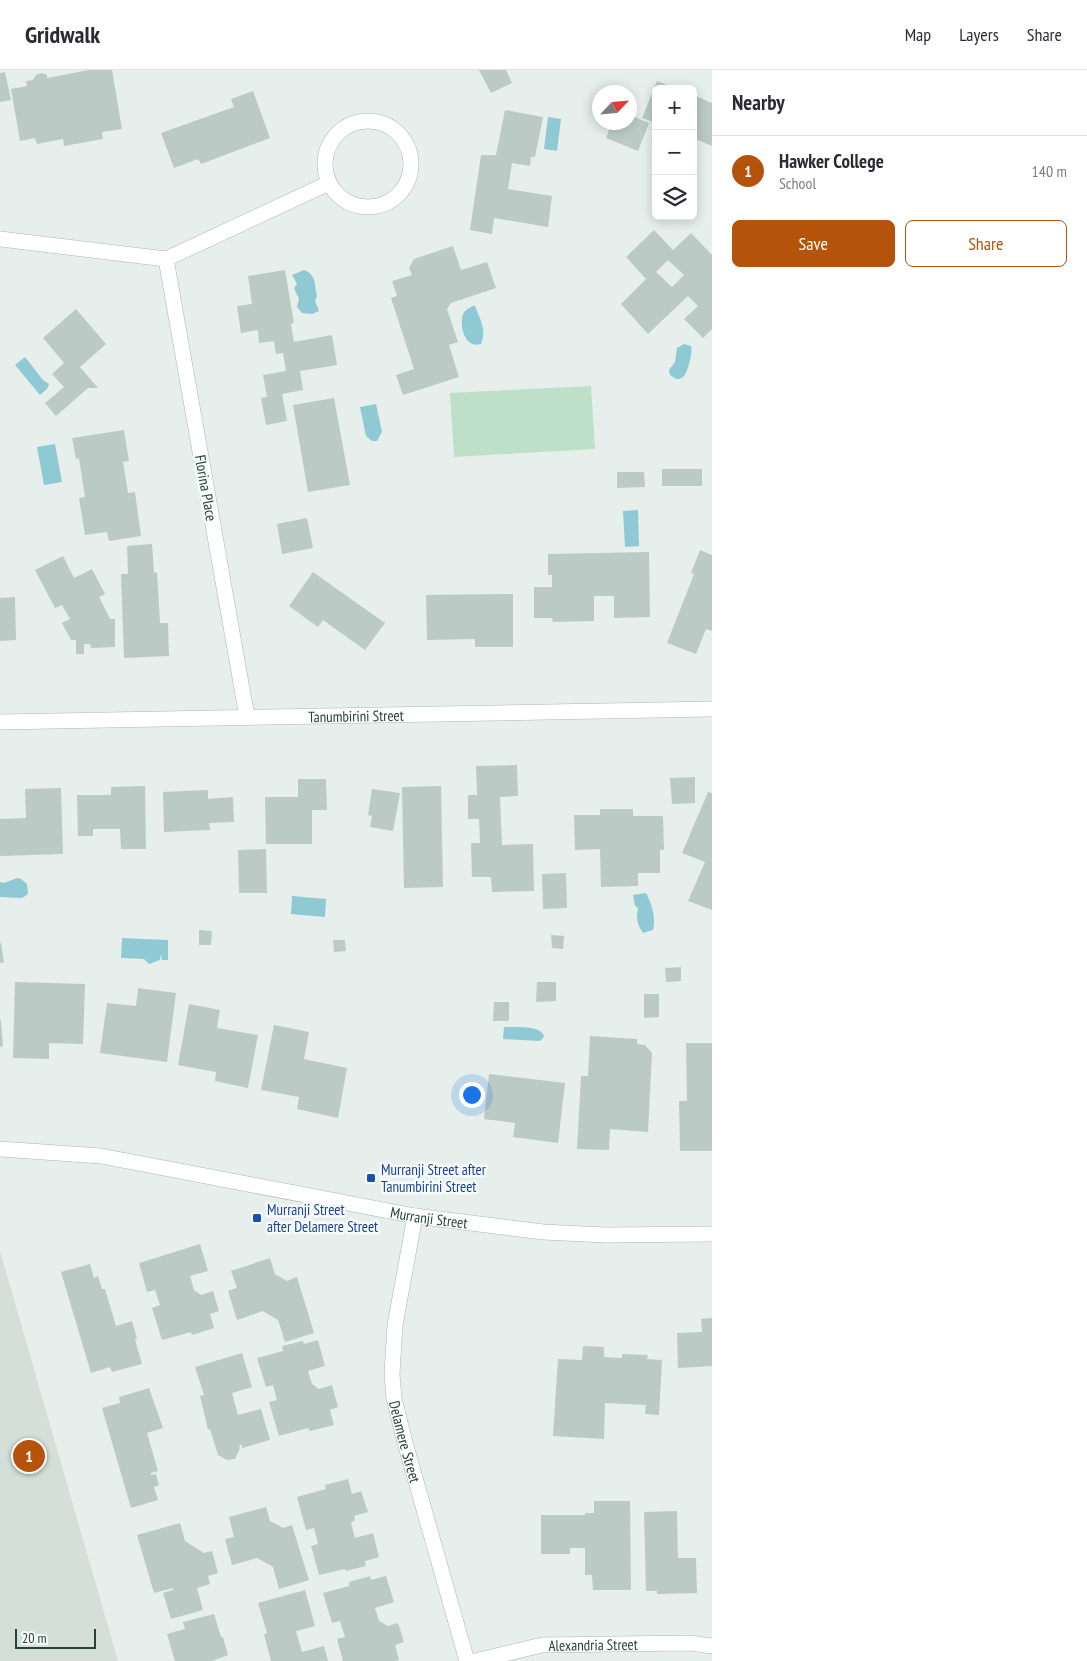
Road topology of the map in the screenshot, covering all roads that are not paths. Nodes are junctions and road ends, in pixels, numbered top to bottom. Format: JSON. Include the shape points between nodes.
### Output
{"nodes":[{"id":1,"x":329,"y":183,"type":"junction"},
{"id":2,"x":0,"y":239,"type":"edge"},
{"id":3,"x":166,"y":259,"type":"junction"},
{"id":4,"x":712,"y":709,"type":"edge"},
{"id":5,"x":247,"y":717,"type":"junction"},
{"id":6,"x":0,"y":722,"type":"edge"},
{"id":7,"x":0,"y":1149,"type":"edge"},
{"id":8,"x":415,"y":1216,"type":"junction"},
{"id":9,"x":712,"y":1234,"type":"edge"},
{"id":10,"x":712,"y":1646,"type":"edge"},
{"id":11,"x":467,"y":1661,"type":"edge"},
{"id":12,"x":475,"y":1661,"type":"edge"}],
"edges":[{"from":1,"to":1,"type":"street","via":[[325,168],[327,152],[334,137],[346,127],[377,122],[392,128],[404,139],[412,170],[407,185],[397,197],[383,205],[367,208],[338,196]]},
{"from":1,"to":3,"type":"street"},
{"from":2,"to":3,"type":"street"},
{"from":3,"to":5,"type":"street","name":"Florina Place"},
{"from":4,"to":5,"type":"street","name":"Tanumbirini Street"},
{"from":5,"to":6,"type":"street","name":"Tanumbirini Street"},
{"from":7,"to":8,"type":"street","name":"Murranji Street","via":[[101,1156]]},
{"from":8,"to":9,"type":"street","name":"Murranji Street","via":[[543,1232]]},
{"from":8,"to":11,"type":"street","name":"Delamere Street","via":[[395,1325],[394,1398]]},
{"from":10,"to":12,"type":"street","name":"Alexandria Street","via":[[690,1643],[542,1645]]}]}
